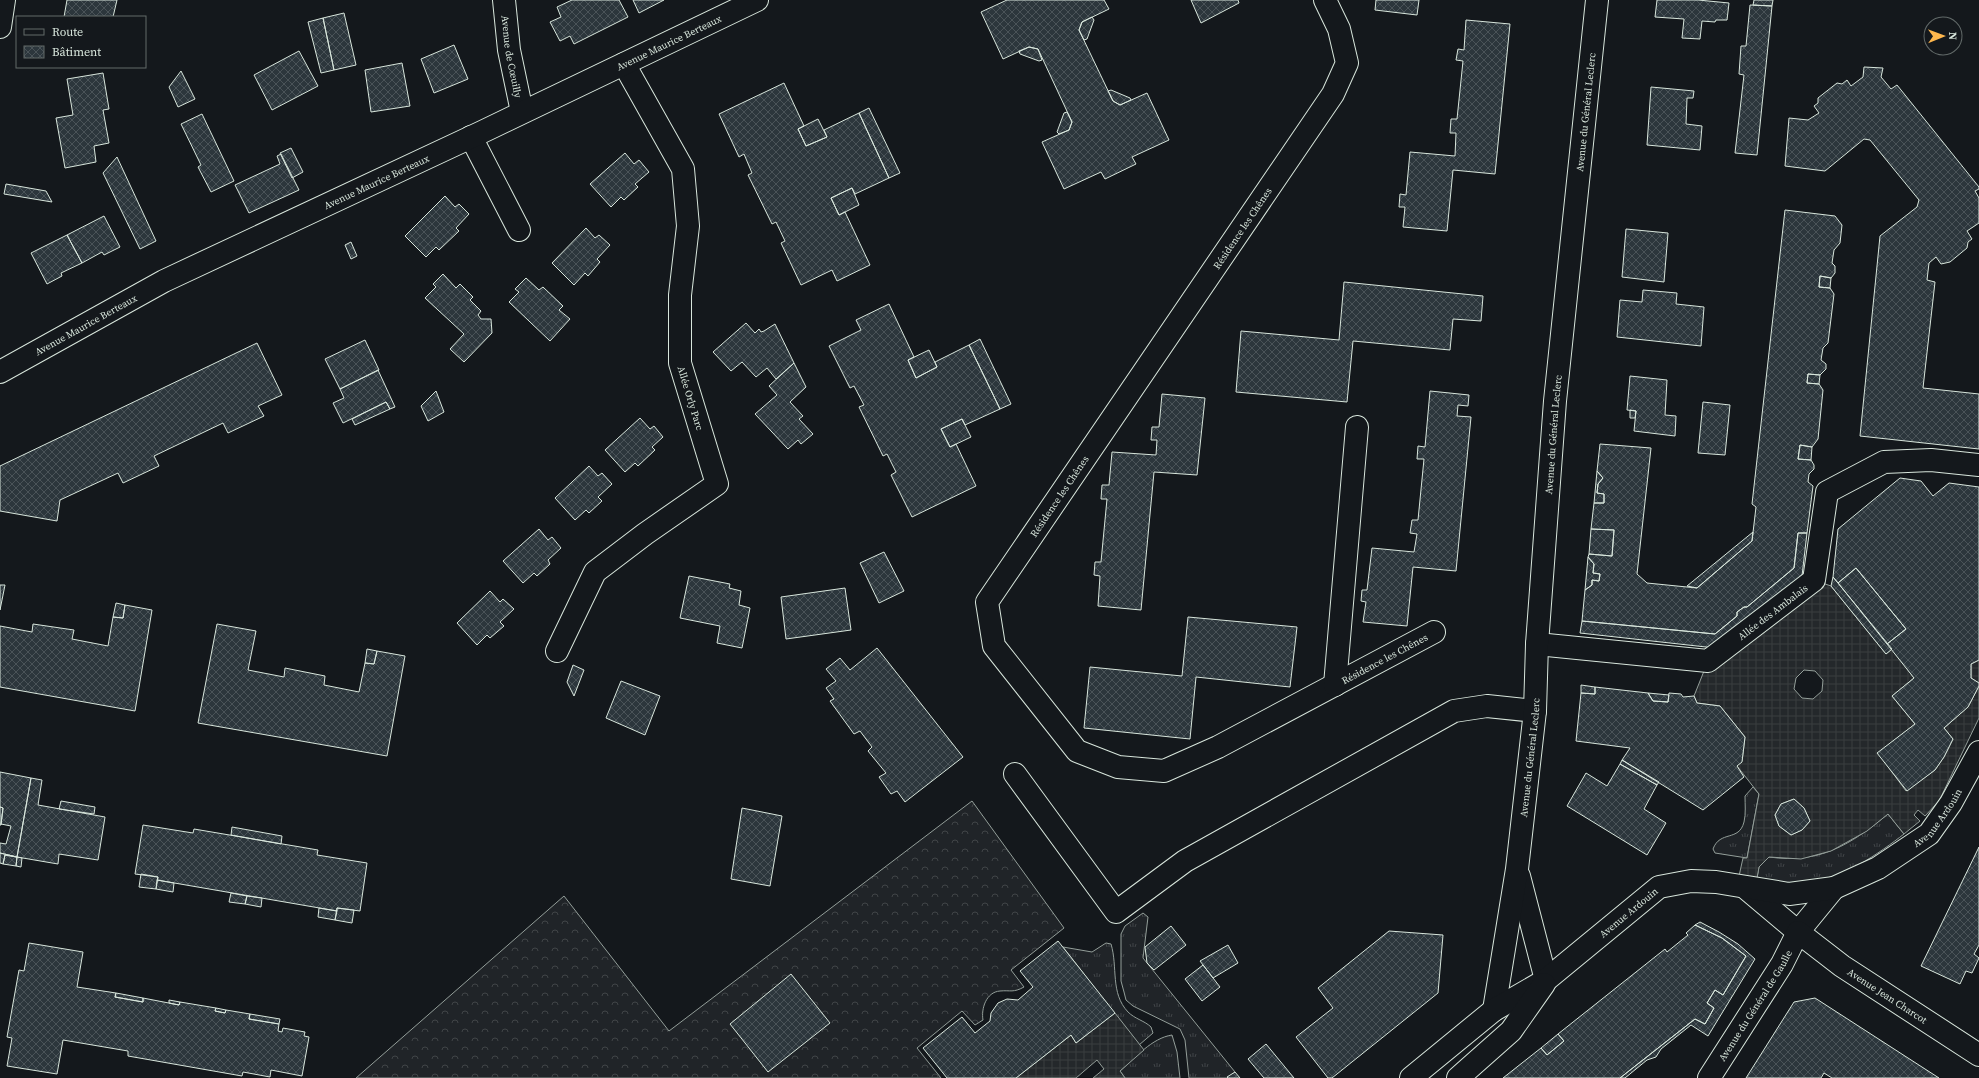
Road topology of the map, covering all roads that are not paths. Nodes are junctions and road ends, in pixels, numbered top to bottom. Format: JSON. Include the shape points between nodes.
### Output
{"nodes":[{"id":1,"x":4,"y":0,"type":"edge"},
{"id":2,"x":504,"y":0,"type":"edge"},
{"id":3,"x":757,"y":0,"type":"edge"},
{"id":4,"x":1325,"y":0,"type":"edge"},
{"id":5,"x":1597,"y":0,"type":"edge"},
{"id":6,"x":0,"y":27,"type":"edge"},
{"id":7,"x":624,"y":64,"type":"junction"},
{"id":8,"x":522,"y":112,"type":"junction"},
{"id":9,"x":471,"y":137,"type":"junction"},
{"id":10,"x":519,"y":230,"type":"dead end"},
{"id":11,"x":0,"y":372,"type":"edge"},
{"id":12,"x":1357,"y":427,"type":"dead end"},
{"id":13,"x":1979,"y":465,"type":"edge"},
{"id":14,"x":1434,"y":632,"type":"dead end"},
{"id":15,"x":1537,"y":644,"type":"junction"},
{"id":16,"x":557,"y":651,"type":"dead end"},
{"id":17,"x":1334,"y":685,"type":"junction"},
{"id":18,"x":1535,"y":711,"type":"junction"},
{"id":19,"x":1979,"y":752,"type":"edge"},
{"id":20,"x":1015,"y":774,"type":"dead end"},
{"id":21,"x":1517,"y":869,"type":"junction"},
{"id":22,"x":1834,"y":888,"type":"junction"},
{"id":23,"x":1747,"y":889,"type":"junction"},
{"id":24,"x":1798,"y":932,"type":"junction"},
{"id":25,"x":1546,"y":980,"type":"junction"},
{"id":26,"x":1494,"y":1010,"type":"junction"},
{"id":27,"x":1979,"y":1055,"type":"edge"},
{"id":28,"x":1411,"y":1078,"type":"edge"},
{"id":29,"x":1458,"y":1078,"type":"edge"},
{"id":30,"x":1709,"y":1078,"type":"edge"}],
"edges":[{"from":1,"to":6,"type":"street"},
{"from":2,"to":8,"type":"street","name":"Avenue de Cœuilly","via":[[509,50]]},
{"from":3,"to":7,"type":"street","name":"Avenue Maurice Berteaux"},
{"from":4,"to":17,"type":"street","name":"Résidence les Chênes","via":[[1339,29],[1347,63],[1333,94],[988,602],[994,646],[1077,751],[1118,767],[1164,771],[1218,747]]},
{"from":5,"to":15,"type":"street","name":"Avenue du Général Leclerc","via":[[1555,401]]},
{"from":7,"to":8,"type":"street","name":"Avenue Maurice Berteaux"},
{"from":7,"to":16,"type":"street","name":"Allée Orly Parc","via":[[683,169],[688,226],[680,295],[680,363],[717,484],[595,572]]},
{"from":8,"to":9,"type":"street","name":"Avenue Maurice Berteaux"},
{"from":9,"to":10,"type":"street"},
{"from":9,"to":11,"type":"street","name":"Avenue Maurice Berteaux","via":[[164,281]]},
{"from":12,"to":17,"type":"street","name":"Résidence les Chênes"},
{"from":13,"to":15,"type":"street","name":"Allée des Ambalais","via":[[1931,460],[1884,462],[1827,492],[1814,580],[1708,661]]},
{"from":14,"to":17,"type":"street","name":"Résidence les Chênes"},
{"from":15,"to":18,"type":"street","name":"Avenue du Général Leclerc"},
{"from":18,"to":20,"type":"street","via":[[1488,706],[1454,711],[1185,861],[1116,912]]},
{"from":18,"to":21,"type":"street","name":"Avenue du Général Leclerc"},
{"from":19,"to":22,"type":"street","name":"Avenue Ardouin","via":[[1951,803],[1929,834],[1878,868]]},
{"from":21,"to":25,"type":"street","name":"Avenue du Général Leclerc"},
{"from":21,"to":26,"type":"street","name":"Avenue du Général Leclerc"},
{"from":22,"to":23,"type":"street","name":"Avenue Ardouin","via":[[1789,894]]},
{"from":22,"to":24,"type":"street","name":"Avenue Ardouin"},
{"from":23,"to":24,"type":"street","name":"Avenue Ardouin"},
{"from":23,"to":25,"type":"street","name":"Avenue Ardouin","via":[[1716,882],[1691,881],[1659,887]]},
{"from":24,"to":27,"type":"street","name":"Avenue Jean Charcot","via":[[1842,966]]},
{"from":24,"to":30,"type":"street","name":"Avenue du Général de Gaulle","via":[[1782,964]]},
{"from":25,"to":26,"type":"street","name":"Avenue Ardouin"},
{"from":25,"to":29,"type":"street","name":"Avenue Ardouin","via":[[1511,1031]]},
{"from":26,"to":28,"type":"street","name":"Avenue Ardouin"}]}
